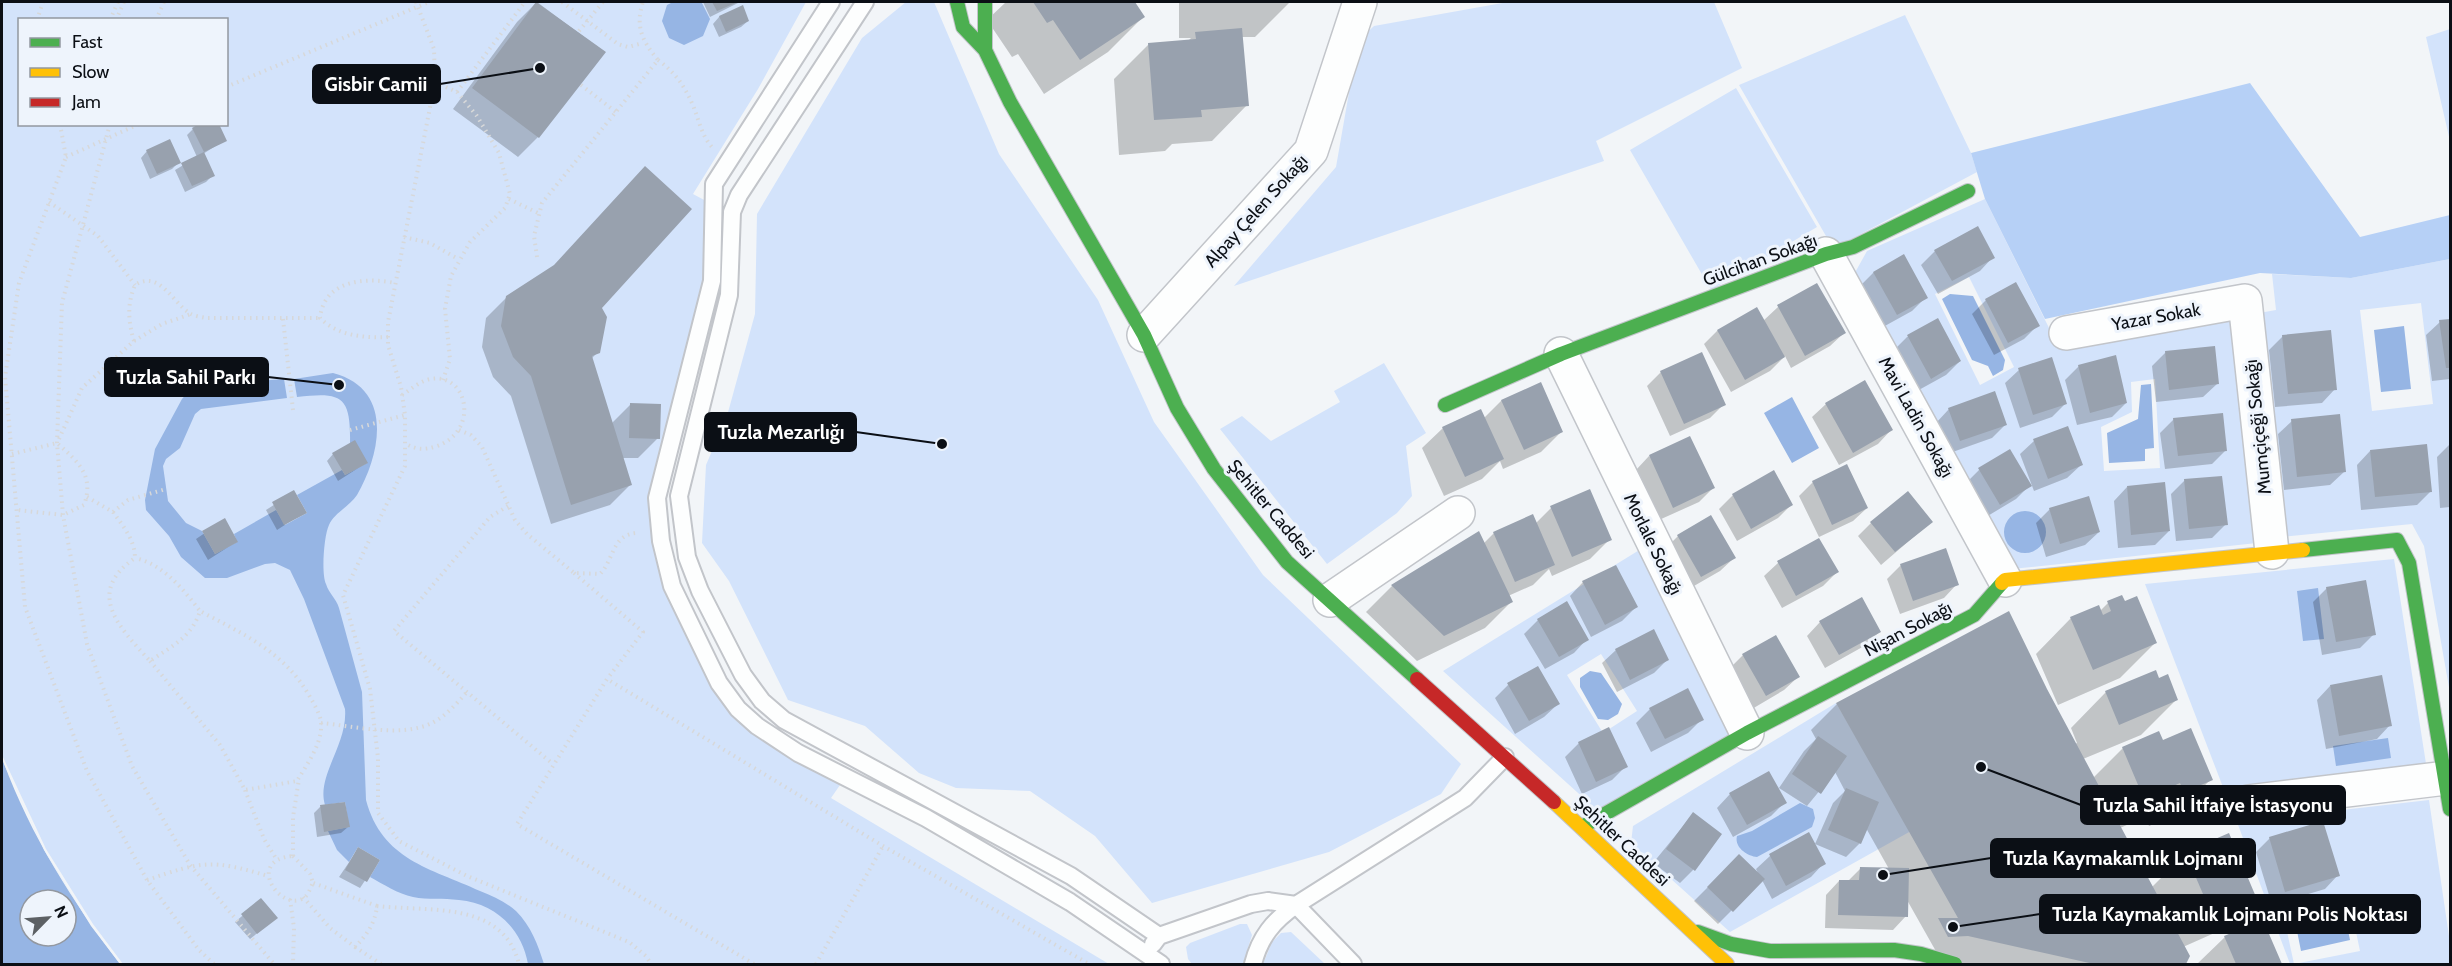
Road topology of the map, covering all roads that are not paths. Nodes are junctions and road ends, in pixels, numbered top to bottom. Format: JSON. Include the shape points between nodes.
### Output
{"nodes":[{"id":1,"x":831,"y":2,"type":"edge"},
{"id":2,"x":865,"y":2,"type":"edge"},
{"id":3,"x":957,"y":2,"type":"edge"},
{"id":4,"x":985,"y":2,"type":"edge"},
{"id":5,"x":1360,"y":2,"type":"edge"},
{"id":6,"x":985,"y":50,"type":"junction"},
{"id":7,"x":1968,"y":191,"type":"dead end"},
{"id":8,"x":1826,"y":254,"type":"junction"},
{"id":9,"x":2245,"y":301,"type":"joint"},
{"id":10,"x":2066,"y":333,"type":"dead end"},
{"id":11,"x":1144,"y":335,"type":"junction"},
{"id":12,"x":1562,"y":354,"type":"junction"},
{"id":13,"x":1445,"y":405,"type":"dead end"},
{"id":14,"x":1458,"y":513,"type":"dead end"},
{"id":15,"x":2272,"y":552,"type":"junction"},
{"id":16,"x":2005,"y":580,"type":"junction"},
{"id":17,"x":1330,"y":600,"type":"junction"},
{"id":18,"x":1747,"y":734,"type":"junction"},
{"id":19,"x":1505,"y":758,"type":"junction"},
{"id":20,"x":2448,"y":793,"type":"edge"},
{"id":21,"x":2248,"y":802,"type":"dead end"},
{"id":22,"x":1582,"y":827,"type":"junction"},
{"id":23,"x":1296,"y":905,"type":"junction"},
{"id":24,"x":1678,"y":920,"type":"junction"},
{"id":25,"x":1159,"y":936,"type":"junction"},
{"id":26,"x":1873,"y":949,"type":"junction"},
{"id":27,"x":1794,"y":951,"type":"junction"},
{"id":28,"x":1146,"y":954,"type":"junction"},
{"id":29,"x":1161,"y":964,"type":"edge"},
{"id":30,"x":1253,"y":964,"type":"edge"},
{"id":31,"x":1353,"y":964,"type":"edge"},
{"id":32,"x":1727,"y":964,"type":"edge"},
{"id":33,"x":1820,"y":964,"type":"edge"},
{"id":34,"x":1830,"y":964,"type":"edge"},
{"id":35,"x":1955,"y":964,"type":"edge"}],
"edges":[{"from":1,"to":28,"type":"lane","via":[[714,184],[712,280],[657,498],[661,541],[672,586],[719,683],[738,709],[758,726],[798,753],[926,818],[1070,902]]},
{"from":2,"to":25,"type":"lane","via":[[739,195],[732,212],[729,295],[679,496],[687,557],[743,675],[762,701],[784,720],[1071,876]]},
{"from":3,"to":6,"type":"street","via":[[963,27]]},
{"from":4,"to":6,"type":"street"},
{"from":5,"to":11,"type":"street","name":"Alpay Çelen Sokağı","via":[[1311,151]]},
{"from":6,"to":11,"type":"street","name":"Şehitler Caddesi","via":[[1010,102]]},
{"from":7,"to":8,"type":"street","name":"Gülcihan Sokağı","via":[[1852,247]]},
{"from":8,"to":12,"type":"street","name":"Gülcihan Sokağı"},
{"from":8,"to":16,"type":"street","name":"Mavi Ladin Sokağı"},
{"from":9,"to":10,"type":"street","name":"Yazar Sokak"},
{"from":9,"to":15,"type":"street","name":"Mumçiçeği Sokağı"},
{"from":11,"to":17,"type":"street","name":"Şehitler Caddesi","via":[[1177,408],[1214,469],[1287,562]]},
{"from":12,"to":13,"type":"street","name":"Gülcihan Sokağı"},
{"from":12,"to":18,"type":"street","name":"Morlale Sokağı"},
{"from":14,"to":17,"type":"street"},
{"from":15,"to":16,"type":"street"},
{"from":15,"to":20,"type":"street","via":[[2397,540],[2409,563]]},
{"from":16,"to":18,"type":"street","name":"Nişan Sokağı","via":[[1974,615]]},
{"from":17,"to":19,"type":"street","name":"Şehitler Caddesi"},
{"from":18,"to":22,"type":"street","name":"Nişan Sokağı"},
{"from":19,"to":22,"type":"street","name":"Şehitler Caddesi"},
{"from":19,"to":23,"type":"lane","via":[[1465,798]]},
{"from":20,"to":21,"type":"street"},
{"from":22,"to":24,"type":"street","name":"Şehitler Caddesi"},
{"from":23,"to":25,"type":"lane","via":[[1268,901],[1251,904]]},
{"from":23,"to":30,"type":"lane","via":[[1265,932]]},
{"from":23,"to":31,"type":"lane"},
{"from":24,"to":27,"type":"street","name":"Şehitler Caddesi","via":[[1731,944]]},
{"from":24,"to":32,"type":"street","name":"Şehitler Caddesi"},
{"from":25,"to":28,"type":"lane"},
{"from":26,"to":27,"type":"street","name":"Şehitler Caddesi"},
{"from":26,"to":34,"type":"street","via":[[1843,956]]},
{"from":26,"to":35,"type":"street","name":"Şehitler Caddesi","via":[[1921,954]]},
{"from":27,"to":33,"type":"street","via":[[1808,954]]},
{"from":28,"to":29,"type":"lane"}]}
